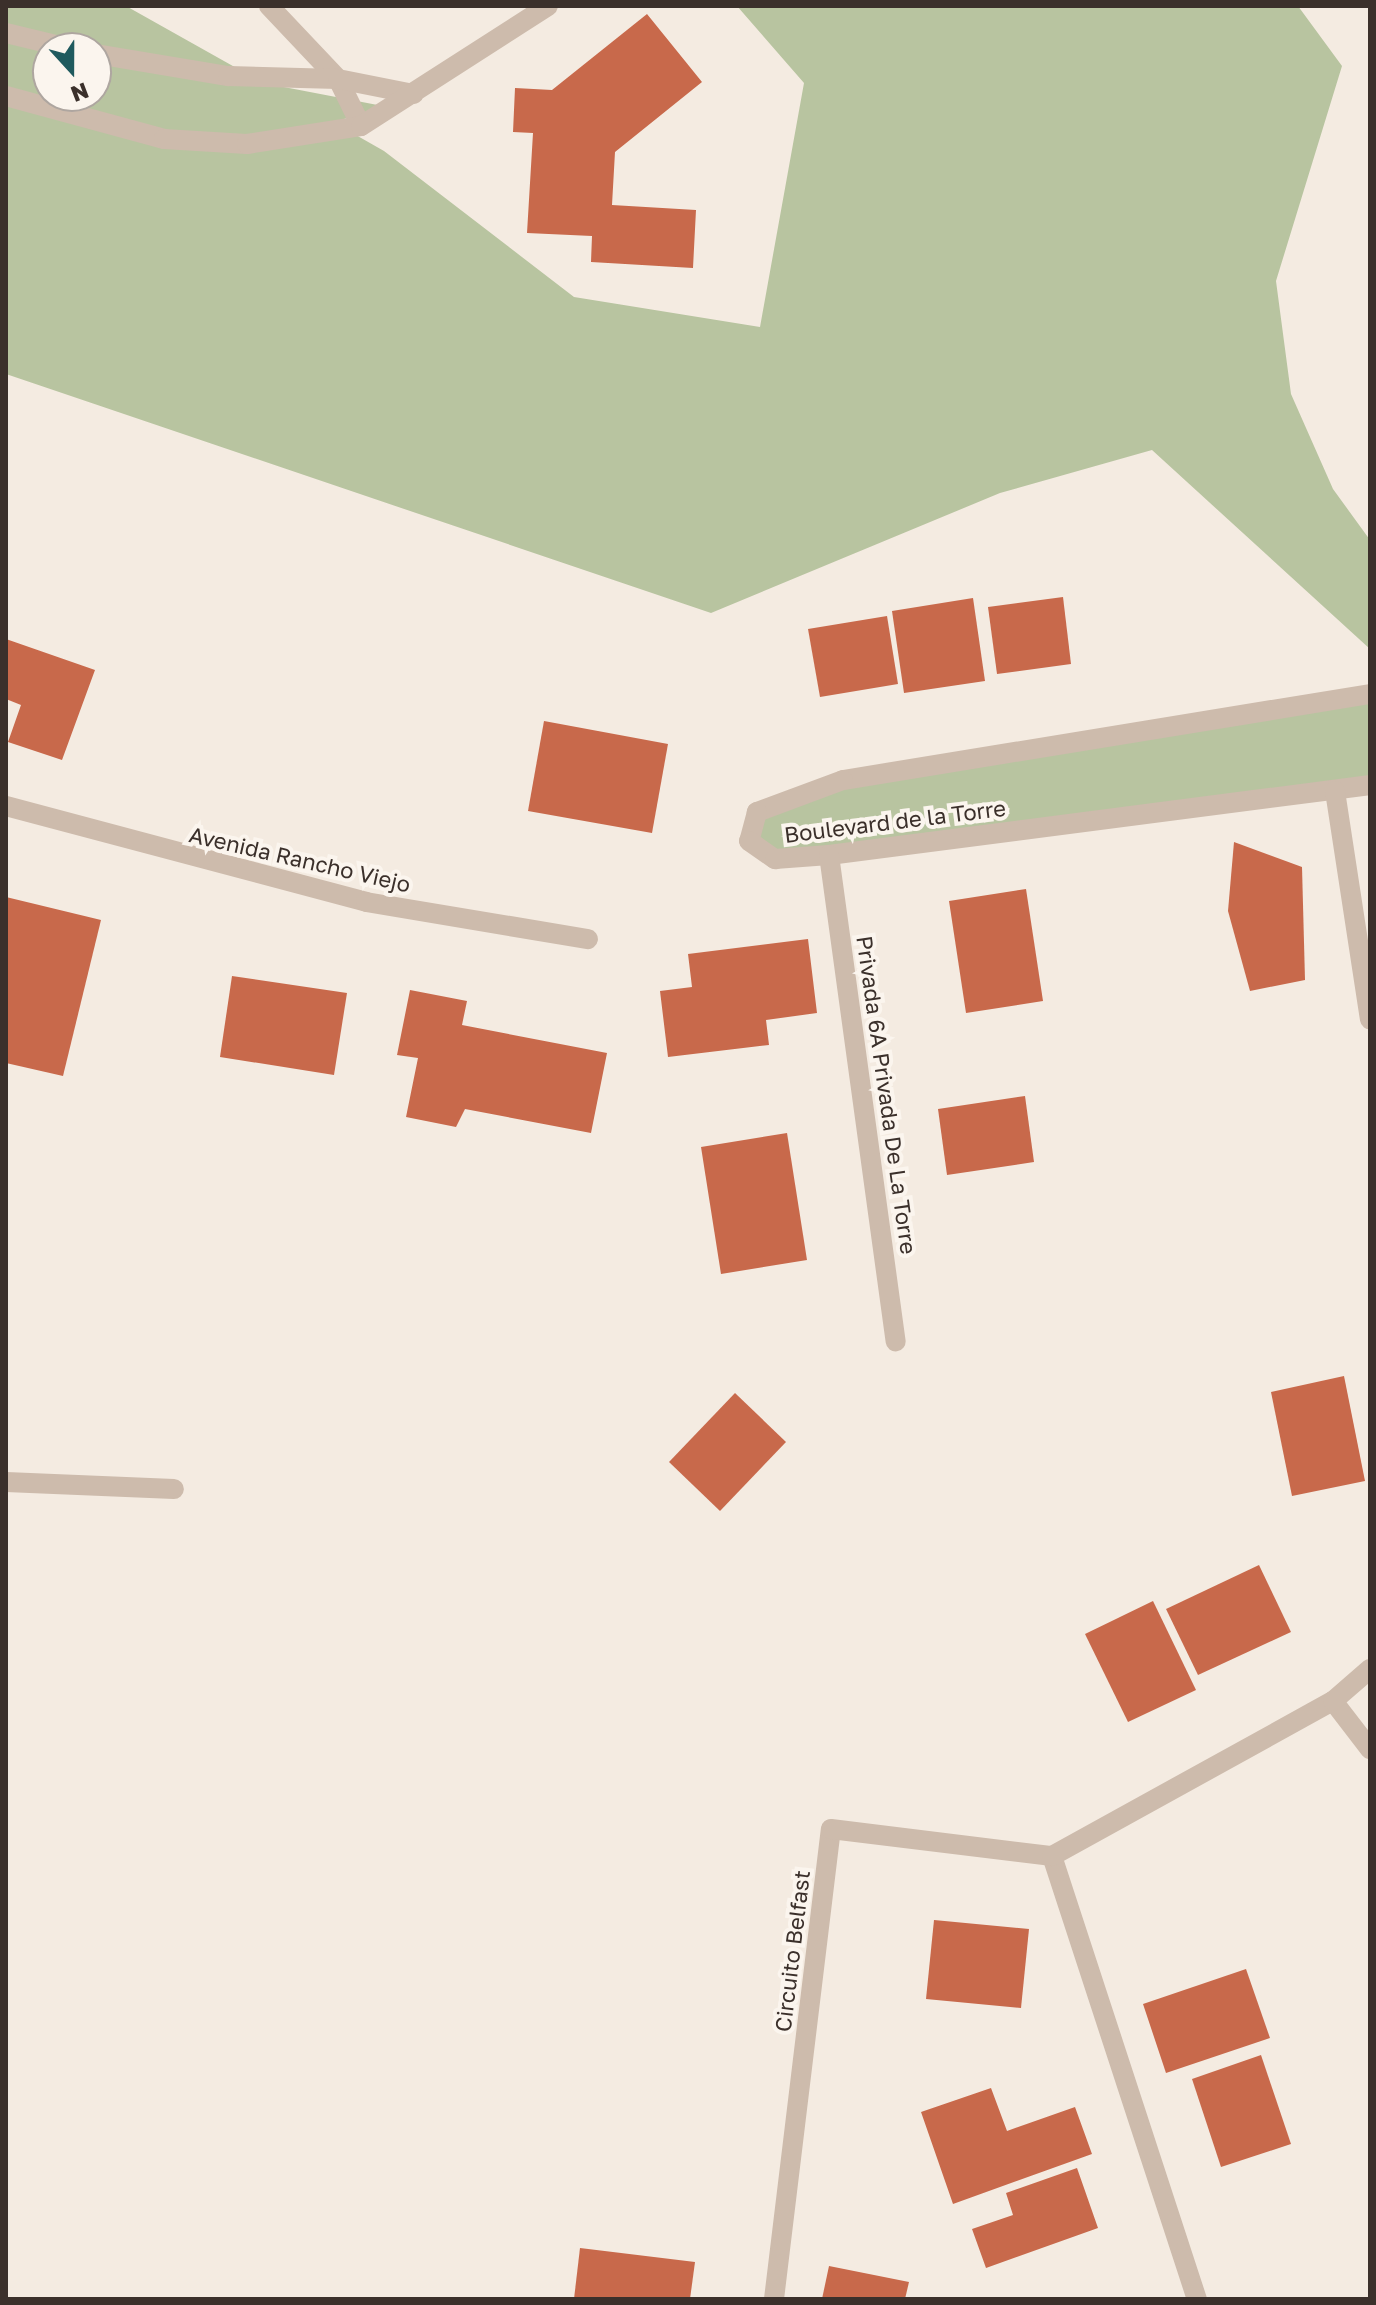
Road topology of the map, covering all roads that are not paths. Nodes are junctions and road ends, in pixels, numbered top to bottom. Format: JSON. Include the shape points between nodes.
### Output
{"nodes":[{"id":1,"x":269,"y":6,"type":"edge"},
{"id":2,"x":548,"y":6,"type":"edge"},
{"id":3,"x":6,"y":33,"type":"edge"},
{"id":4,"x":32,"y":39,"type":"edge"},
{"id":5,"x":112,"y":57,"type":"edge"},
{"id":6,"x":338,"y":79,"type":"junction"},
{"id":7,"x":414,"y":94,"type":"junction"},
{"id":8,"x":6,"y":96,"type":"edge"},
{"id":9,"x":361,"y":126,"type":"junction"},
{"id":10,"x":1370,"y":694,"type":"edge"},
{"id":11,"x":1370,"y":785,"type":"edge"},
{"id":12,"x":1335,"y":791,"type":"junction"},
{"id":13,"x":6,"y":806,"type":"edge"},
{"id":14,"x":829,"y":855,"type":"junction"},
{"id":15,"x":588,"y":939,"type":"dead end"},
{"id":16,"x":1370,"y":1019,"type":"edge"},
{"id":17,"x":896,"y":1341,"type":"dead end"},
{"id":18,"x":6,"y":1482,"type":"edge"},
{"id":19,"x":174,"y":1489,"type":"dead end"},
{"id":20,"x":1370,"y":1669,"type":"edge"},
{"id":21,"x":1333,"y":1701,"type":"junction"},
{"id":22,"x":1370,"y":1749,"type":"edge"},
{"id":23,"x":1052,"y":1856,"type":"junction"},
{"id":24,"x":774,"y":2299,"type":"edge"},
{"id":25,"x":1197,"y":2299,"type":"edge"}],
"edges":[{"from":1,"to":6,"type":"street"},
{"from":2,"to":7,"type":"street"},
{"from":3,"to":4,"type":"street"},
{"from":5,"to":6,"type":"street","via":[[228,76]]},
{"from":6,"to":7,"type":"street"},
{"from":6,"to":9,"type":"street"},
{"from":7,"to":9,"type":"street"},
{"from":8,"to":9,"type":"street","via":[[164,139],[247,144]]},
{"from":10,"to":14,"type":"street","name":"Boulevard de la Torre","via":[[910,765],[798,793],[757,812],[749,841],[775,859]]},
{"from":11,"to":12,"type":"street","name":"Boulevard de la Torre"},
{"from":12,"to":14,"type":"street","name":"Boulevard de la Torre"},
{"from":12,"to":16,"type":"street"},
{"from":13,"to":15,"type":"street","name":"Avenida Rancho Viejo","via":[[366,902]]},
{"from":14,"to":17,"type":"street","name":"Privada 6A Privada De La Torre"},
{"from":18,"to":19,"type":"street"},
{"from":20,"to":21,"type":"street"},
{"from":21,"to":22,"type":"street"},
{"from":21,"to":23,"type":"street"},
{"from":23,"to":24,"type":"street","name":"Circuito Belfast","via":[[831,1829]]},
{"from":23,"to":25,"type":"street"}]}
